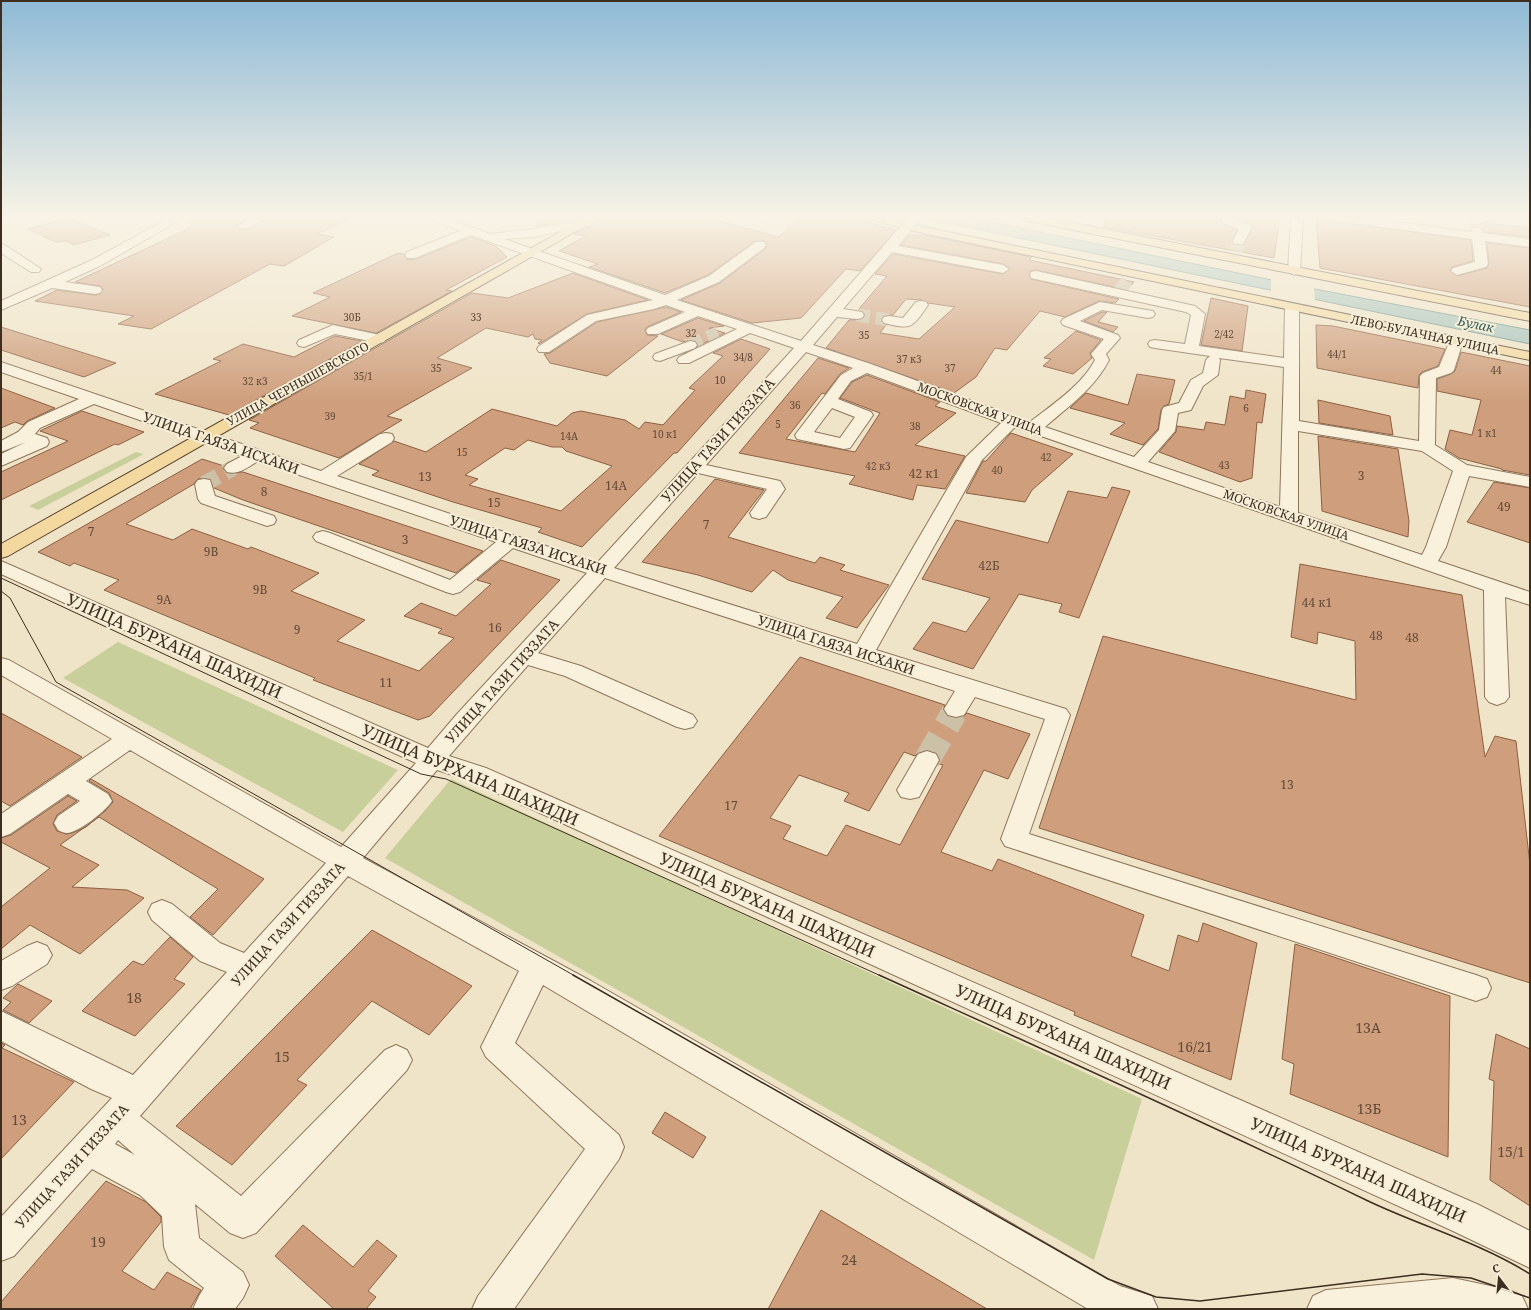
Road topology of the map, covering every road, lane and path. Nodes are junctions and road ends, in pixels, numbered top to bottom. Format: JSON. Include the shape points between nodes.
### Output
{"nodes":[{"id":1,"x":64,"y":278,"type":"edge"},
{"id":2,"x":489,"y":278,"type":"edge"},
{"id":3,"x":604,"y":278,"type":"edge"},
{"id":4,"x":715,"y":278,"type":"edge"},
{"id":5,"x":864,"y":278,"type":"edge"},
{"id":6,"x":1034,"y":278,"type":"edge"},
{"id":7,"x":1106,"y":278,"type":"edge"},
{"id":8,"x":1335,"y":278,"type":"edge"},
{"id":9,"x":612,"y":281,"type":"junction"},
{"id":10,"x":51,"y":284,"type":"junction"},
{"id":11,"x":1124,"y":285,"type":"junction"},
{"id":12,"x":595,"y":287,"type":"dead end"},
{"id":13,"x":6,"y":290,"type":"dead end"},
{"id":14,"x":95,"y":290,"type":"dead end"},
{"id":15,"x":18,"y":298,"type":"junction"},
{"id":16,"x":667,"y":300,"type":"junction"},
{"id":17,"x":921,"y":305,"type":"dead end"},
{"id":18,"x":1,"y":306,"type":"edge"},
{"id":19,"x":1292,"y":308,"type":"junction"},
{"id":20,"x":698,"y":311,"type":"junction"},
{"id":21,"x":833,"y":312,"type":"junction"},
{"id":22,"x":1148,"y":314,"type":"dead end"},
{"id":23,"x":857,"y":315,"type":"tunnel mouth"},
{"id":24,"x":1530,"y":317,"type":"edge"},
{"id":25,"x":889,"y":320,"type":"tunnel mouth"},
{"id":26,"x":744,"y":326,"type":"junction"},
{"id":27,"x":653,"y":331,"type":"dead end"},
{"id":28,"x":718,"y":333,"type":"tunnel mouth"},
{"id":29,"x":379,"y":339,"type":"junction"},
{"id":30,"x":1456,"y":341,"type":"junction"},
{"id":31,"x":304,"y":343,"type":"dead end"},
{"id":32,"x":1155,"y":344,"type":"dead end"},
{"id":33,"x":690,"y":345,"type":"tunnel mouth"},
{"id":34,"x":802,"y":346,"type":"junction"},
{"id":35,"x":544,"y":349,"type":"dead end"},
{"id":36,"x":1191,"y":349,"type":"junction"},
{"id":37,"x":1530,"y":356,"type":"edge"},
{"id":38,"x":660,"y":357,"type":"dead end"},
{"id":39,"x":684,"y":360,"type":"dead end"},
{"id":40,"x":1213,"y":360,"type":"dead end"},
{"id":41,"x":1291,"y":364,"type":"junction"},
{"id":42,"x":1,"y":367,"type":"edge"},
{"id":43,"x":866,"y":367,"type":"junction"},
{"id":44,"x":94,"y":399,"type":"junction"},
{"id":45,"x":828,"y":401,"type":"dead end"},
{"id":46,"x":1012,"y":421,"type":"junction"},
{"id":47,"x":1290,"y":426,"type":"junction"},
{"id":48,"x":1033,"y":428,"type":"junction"},
{"id":49,"x":24,"y":436,"type":"junction"},
{"id":50,"x":203,"y":438,"type":"junction"},
{"id":51,"x":386,"y":438,"type":"dead end"},
{"id":52,"x":1,"y":447,"type":"edge"},
{"id":53,"x":1427,"y":447,"type":"junction"},
{"id":54,"x":256,"y":455,"type":"junction"},
{"id":55,"x":1,"y":461,"type":"edge"},
{"id":56,"x":1137,"y":464,"type":"junction"},
{"id":57,"x":693,"y":467,"type":"junction"},
{"id":58,"x":233,"y":468,"type":"tunnel mouth"},
{"id":59,"x":1462,"y":468,"type":"junction"},
{"id":60,"x":323,"y":477,"type":"junction"},
{"id":61,"x":1530,"y":482,"type":"edge"},
{"id":62,"x":204,"y":484,"type":"dead end"},
{"id":63,"x":759,"y":512,"type":"dead end"},
{"id":64,"x":1289,"y":516,"type":"junction"},
{"id":65,"x":267,"y":520,"type":"dead end"},
{"id":66,"x":323,"y":537,"type":"dead end"},
{"id":67,"x":510,"y":540,"type":"junction"},
{"id":68,"x":1,"y":552,"type":"edge"},
{"id":69,"x":1427,"y":563,"type":"junction"},
{"id":70,"x":1,"y":568,"type":"edge"},
{"id":71,"x":600,"y":569,"type":"junction"},
{"id":72,"x":1494,"y":586,"type":"junction"},
{"id":73,"x":1530,"y":599,"type":"edge"},
{"id":74,"x":863,"y":653,"type":"junction"},
{"id":75,"x":523,"y":656,"type":"junction"},
{"id":76,"x":1,"y":665,"type":"edge"},
{"id":77,"x":969,"y":687,"type":"junction"},
{"id":78,"x":1497,"y":697,"type":"dead end"},
{"id":79,"x":956,"y":709,"type":"tunnel mouth"},
{"id":80,"x":685,"y":722,"type":"dead end"},
{"id":81,"x":129,"y":739,"type":"junction"},
{"id":82,"x":432,"y":760,"type":"junction"},
{"id":83,"x":927,"y":760,"type":"tunnel mouth"},
{"id":84,"x":69,"y":782,"type":"junction"},
{"id":85,"x":910,"y":790,"type":"dead end"},
{"id":86,"x":67,"y":823,"type":"dead end"},
{"id":87,"x":1,"y":827,"type":"edge"},
{"id":88,"x":344,"y":861,"type":"junction"},
{"id":89,"x":162,"y":912,"type":"dead end"},
{"id":90,"x":37,"y":955,"type":"dead end"},
{"id":91,"x":536,"y":966,"type":"junction"},
{"id":92,"x":249,"y":968,"type":"junction"},
{"id":93,"x":1,"y":977,"type":"edge"},
{"id":94,"x":1476,"y":988,"type":"dead end"},
{"id":95,"x":1,"y":1025,"type":"edge"},
{"id":96,"x":396,"y":1060,"type":"dead end"},
{"id":97,"x":138,"y":1093,"type":"junction"},
{"id":98,"x":116,"y":1118,"type":"junction"},
{"id":99,"x":89,"y":1148,"type":"junction"},
{"id":100,"x":1,"y":1244,"type":"edge"},
{"id":101,"x":1530,"y":1250,"type":"edge"},
{"id":102,"x":1398,"y":1305,"type":"edge"},
{"id":103,"x":212,"y":1309,"type":"edge"},
{"id":104,"x":491,"y":1309,"type":"edge"},
{"id":105,"x":1139,"y":1309,"type":"edge"},
{"id":106,"x":1326,"y":1309,"type":"edge"},
{"id":107,"x":1509,"y":1309,"type":"edge"}],
"edges":[{"from":1,"to":10,"type":"street"},
{"from":2,"to":29,"type":"main road","name":"УЛИЦА ЧЕРНЫШЕВСКОГО"},
{"from":3,"to":9,"type":"street","name":"МОСКОВСКАЯ УЛИЦА"},
{"from":4,"to":16,"type":"street"},
{"from":5,"to":21,"type":"street","name":"УЛИЦА ТАЗИ ГИЗЗАТА"},
{"from":6,"to":11,"type":"street"},
{"from":7,"to":11,"type":"main road","name":"ЛЕВО-БУЛАЧНАЯ УЛИЦА"},
{"from":8,"to":24,"type":"main road"},
{"from":9,"to":12,"type":"street"},
{"from":9,"to":16,"type":"street","name":"МОСКОВСКАЯ УЛИЦА"},
{"from":10,"to":14,"type":"street"},
{"from":10,"to":15,"type":"street"},
{"from":11,"to":19,"type":"main road","name":"ЛЕВО-БУЛАЧНАЯ УЛИЦА"},
{"from":11,"to":36,"type":"street","via":[[1190,308],[1198,314]]},
{"from":13,"to":15,"type":"street"},
{"from":15,"to":18,"type":"street"},
{"from":16,"to":20,"type":"street","name":"МОСКОВСКАЯ УЛИЦА"},
{"from":16,"to":35,"type":"street","via":[[592,318]]},
{"from":17,"to":25,"type":"street","via":[[907,323]]},
{"from":19,"to":30,"type":"main road","name":"ЛЕВО-БУЛАЧНАЯ УЛИЦА"},
{"from":19,"to":41,"type":"street"},
{"from":20,"to":26,"type":"street","name":"МОСКОВСКАЯ УЛИЦА"},
{"from":20,"to":27,"type":"street"},
{"from":21,"to":23,"type":"street"},
{"from":21,"to":34,"type":"street","name":"УЛИЦА ТАЗИ ГИЗЗАТА"},
{"from":22,"to":48,"type":"street","via":[[1100,306],[1068,322],[1113,338],[1098,354],[1102,360],[1100,366],[1079,389]]},
{"from":26,"to":28,"type":"street"},
{"from":26,"to":34,"type":"street","name":"МОСКОВСКАЯ УЛИЦА"},
{"from":26,"to":39,"type":"street"},
{"from":29,"to":31,"type":"street","via":[[333,329]]},
{"from":29,"to":50,"type":"main road","name":"УЛИЦА ЧЕРНЫШЕВСКОГО"},
{"from":30,"to":37,"type":"main road","name":"ЛЕВО-БУЛАЧНАЯ УЛИЦА"},
{"from":30,"to":53,"type":"street","via":[[1446,370],[1428,376]]},
{"from":32,"to":36,"type":"street"},
{"from":33,"to":38,"type":"street"},
{"from":34,"to":43,"type":"street","name":"МОСКОВСКАЯ УЛИЦА"},
{"from":34,"to":57,"type":"street","name":"УЛИЦА ТАЗИ ГИЗЗАТА"},
{"from":36,"to":41,"type":"street"},
{"from":40,"to":56,"type":"street","via":[[1210,375],[1196,383],[1185,407],[1170,410],[1167,431]]},
{"from":41,"to":47,"type":"street"},
{"from":42,"to":44,"type":"street","name":"УЛИЦА ГАЯЗА ИСХАКИ"},
{"from":43,"to":45,"type":"street","via":[[846,378]]},
{"from":43,"to":46,"type":"street","name":"МОСКОВСКАЯ УЛИЦА"},
{"from":44,"to":49,"type":"street","via":[[34,426]]},
{"from":44,"to":50,"type":"street","name":"УЛИЦА ГАЯЗА ИСХАКИ"},
{"from":46,"to":48,"type":"street","name":"МОСКОВСКАЯ УЛИЦА"},
{"from":46,"to":74,"type":"street","via":[[975,457]]},
{"from":47,"to":53,"type":"street"},
{"from":47,"to":64,"type":"street"},
{"from":48,"to":56,"type":"street","name":"МОСКОВСКАЯ УЛИЦА"},
{"from":49,"to":52,"type":"street"},
{"from":49,"to":55,"type":"street","via":[[41,442]]},
{"from":50,"to":54,"type":"street","name":"УЛИЦА ГАЯЗА ИСХАКИ"},
{"from":50,"to":68,"type":"main road","name":"УЛИЦА ЧЕРНЫШЕВСКОГО"},
{"from":51,"to":60,"type":"street"},
{"from":53,"to":59,"type":"street"},
{"from":54,"to":58,"type":"street"},
{"from":54,"to":60,"type":"street","name":"УЛИЦА ГАЯЗА ИСХАКИ"},
{"from":56,"to":64,"type":"street","name":"МОСКОВСКАЯ УЛИЦА"},
{"from":57,"to":63,"type":"street","via":[[774,485],[776,489]]},
{"from":57,"to":71,"type":"street","name":"УЛИЦА ТАЗИ ГИЗЗАТА"},
{"from":59,"to":61,"type":"street"},
{"from":59,"to":69,"type":"street","via":[[1436,547]]},
{"from":60,"to":67,"type":"street","name":"УЛИЦА ГАЯЗА ИСХАКИ"},
{"from":62,"to":65,"type":"street","via":[[207,499]]},
{"from":64,"to":69,"type":"street","name":"МОСКОВСКАЯ УЛИЦА"},
{"from":66,"to":67,"type":"street","via":[[454,588]]},
{"from":67,"to":71,"type":"street","name":"УЛИЦА ГАЯЗА ИСХАКИ"},
{"from":69,"to":72,"type":"street","name":"МОСКОВСКАЯ УЛИЦА"},
{"from":70,"to":82,"type":"street","name":"УЛИЦА БУРХАНА ШАХИДИ"},
{"from":71,"to":74,"type":"street","name":"УЛИЦА ГАЯЗА ИСХАКИ"},
{"from":71,"to":75,"type":"street","name":"УЛИЦА ТАЗИ ГИЗЗАТА"},
{"from":72,"to":73,"type":"street","name":"МОСКОВСКАЯ УЛИЦА"},
{"from":72,"to":78,"type":"street"},
{"from":74,"to":77,"type":"street","name":"УЛИЦА ГАЯЗА ИСХАКИ"},
{"from":75,"to":80,"type":"street","via":[[573,671]]},
{"from":75,"to":82,"type":"street","name":"УЛИЦА ТАЗИ ГИЗЗАТА"},
{"from":76,"to":81,"type":"street"},
{"from":77,"to":79,"type":"street"},
{"from":77,"to":94,"type":"street","name":"УЛИЦА ГАЯЗА ИСХАКИ","via":[[1058,715],[1014,839]]},
{"from":81,"to":84,"type":"street"},
{"from":81,"to":88,"type":"street"},
{"from":82,"to":88,"type":"street","name":"УЛИЦА ТАЗИ ГИЗЗАТА"},
{"from":82,"to":101,"type":"street","name":"УЛИЦА БУРХАНА ШАХИДИ","via":[[484,778],[1466,1218]]},
{"from":83,"to":85,"type":"street"},
{"from":84,"to":86,"type":"street","via":[[99,801]]},
{"from":84,"to":87,"type":"street"},
{"from":88,"to":91,"type":"street"},
{"from":88,"to":92,"type":"street","name":"УЛИЦА ТАЗИ ГИЗЗАТА"},
{"from":89,"to":92,"type":"street","via":[[210,952]]},
{"from":90,"to":93,"type":"street"},
{"from":91,"to":104,"type":"street","via":[[497,1047],[607,1147]]},
{"from":91,"to":105,"type":"street","via":[[1114,1303]]},
{"from":92,"to":97,"type":"street","name":"УЛИЦА ТАЗИ ГИЗЗАТА"},
{"from":95,"to":97,"type":"street","via":[[99,1074],[102,1078]]},
{"from":96,"to":98,"type":"street","via":[[243,1220]]},
{"from":97,"to":98,"type":"street","name":"УЛИЦА ТАЗИ ГИЗЗАТА"},
{"from":98,"to":99,"type":"street","name":"УЛИЦА ТАЗИ ГИЗЗАТА"},
{"from":99,"to":100,"type":"street","name":"УЛИЦА ТАЗИ ГИЗЗАТА"},
{"from":99,"to":103,"type":"street","via":[[152,1183],[179,1208],[182,1247],[230,1285]]},
{"from":102,"to":106,"type":"street"},
{"from":102,"to":107,"type":"street","via":[[1453,1297]]}]}
